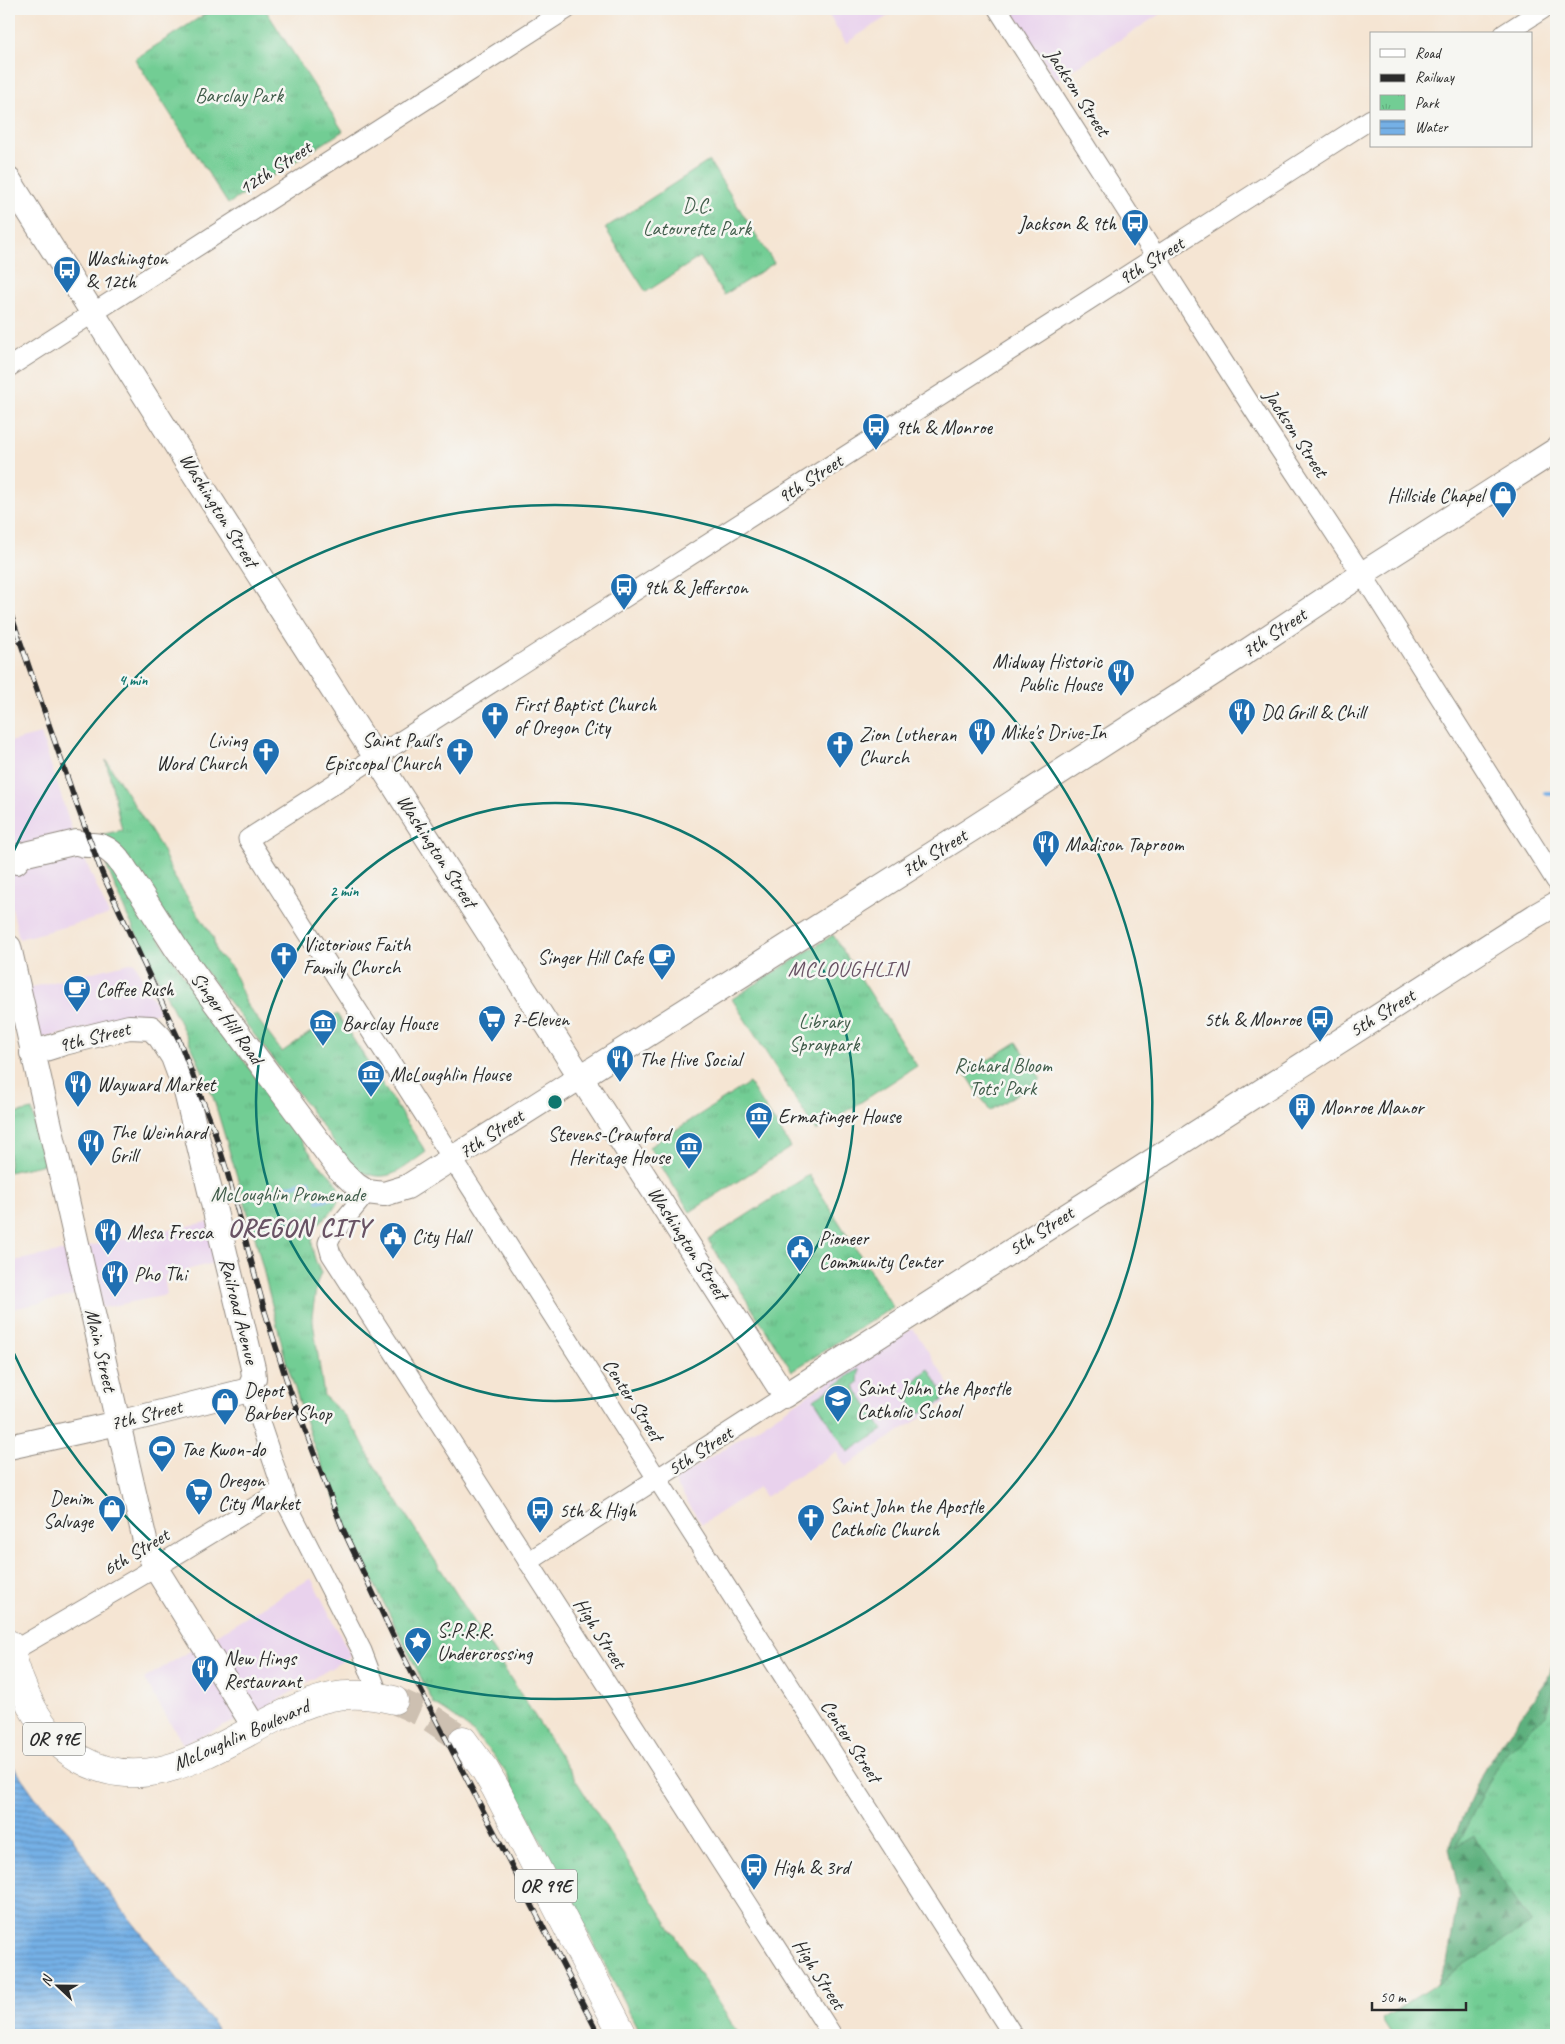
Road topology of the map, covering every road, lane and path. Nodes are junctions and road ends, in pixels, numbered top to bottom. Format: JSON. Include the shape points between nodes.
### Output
{"nodes":[{"id":1,"x":567,"y":9,"type":"edge"},
{"id":2,"x":998,"y":9,"type":"edge"},
{"id":3,"x":1543,"y":9,"type":"edge"},
{"id":4,"x":1507,"y":32,"type":"edge"},
{"id":5,"x":1370,"y":120,"type":"edge"},
{"id":6,"x":9,"y":180,"type":"edge"},
{"id":7,"x":1157,"y":257,"type":"junction"},
{"id":8,"x":93,"y":312,"type":"junction"},
{"id":9,"x":9,"y":367,"type":"edge"},
{"id":10,"x":1556,"y":450,"type":"edge"},
{"id":11,"x":1362,"y":574,"type":"junction"},
{"id":12,"x":376,"y":756,"type":"junction"},
{"id":13,"x":248,"y":839,"type":"joint"},
{"id":14,"x":12,"y":863,"type":"edge"},
{"id":15,"x":1556,"y":881,"type":"edge"},
{"id":16,"x":1556,"y":904,"type":"edge"},
{"id":17,"x":9,"y":947,"type":"edge"},
{"id":18,"x":155,"y":1030,"type":"joint"},
{"id":19,"x":32,"y":1053,"type":"junction"},
{"id":20,"x":581,"y":1076,"type":"junction"},
{"id":21,"x":452,"y":1159,"type":"junction"},
{"id":22,"x":367,"y":1192,"type":"junction"},
{"id":23,"x":249,"y":1390,"type":"junction"},
{"id":24,"x":785,"y":1396,"type":"junction"},
{"id":25,"x":118,"y":1423,"type":"junction"},
{"id":26,"x":9,"y":1447,"type":"edge"},
{"id":27,"x":657,"y":1478,"type":"junction"},
{"id":28,"x":283,"y":1490,"type":"junction"},
{"id":29,"x":528,"y":1562,"type":"junction"},
{"id":30,"x":155,"y":1567,"type":"junction"},
{"id":31,"x":10,"y":1648,"type":"edge"},
{"id":32,"x":387,"y":1698,"type":"joint"},
{"id":33,"x":254,"y":1728,"type":"junction"},
{"id":34,"x":463,"y":1740,"type":"tunnel mouth"},
{"id":35,"x":623,"y":2035,"type":"edge"},
{"id":36,"x":832,"y":2035,"type":"edge"},
{"id":37,"x":1013,"y":2035,"type":"edge"}],
"edges":[{"from":1,"to":8,"type":"street","name":"12th Street"},
{"from":2,"to":7,"type":"street","name":"Jackson Street"},
{"from":3,"to":4,"type":"street"},
{"from":5,"to":7,"type":"street","name":"9th Street"},
{"from":6,"to":8,"type":"main road","name":"Washington Street"},
{"from":7,"to":11,"type":"street","name":"Jackson Street"},
{"from":7,"to":12,"type":"street","name":"9th Street"},
{"from":8,"to":9,"type":"street","name":"12th Street"},
{"from":8,"to":12,"type":"main road","name":"Washington Street"},
{"from":10,"to":11,"type":"main road","name":"7th Street"},
{"from":11,"to":15,"type":"street","name":"Jackson Street"},
{"from":11,"to":20,"type":"main road","name":"7th Street","via":[[978,825]]},
{"from":12,"to":13,"type":"street","name":"9th Street"},
{"from":12,"to":20,"type":"main road","name":"Washington Street"},
{"from":13,"to":21,"type":"street","name":"Center Street"},
{"from":14,"to":22,"type":"main road","name":"Singer Hill Road","via":[[24,864],[80,852],[87,845],[105,848],[117,857],[208,994],[334,1162]]},
{"from":16,"to":24,"type":"main road","name":"5th Street"},
{"from":17,"to":19,"type":"main road","name":"Main Street"},
{"from":18,"to":19,"type":"main road","name":"9th Street","via":[[145,1026],[129,1027]]},
{"from":18,"to":23,"type":"main road","name":"Railroad Avenue","via":[[173,1057],[192,1114],[253,1368],[254,1378]]},
{"from":19,"to":25,"type":"main road","name":"Main Street"},
{"from":20,"to":21,"type":"main road","name":"7th Street"},
{"from":20,"to":24,"type":"main road","name":"Washington Street"},
{"from":21,"to":22,"type":"main road","name":"7th Street","via":[[398,1191],[384,1194]]},
{"from":21,"to":27,"type":"street","name":"Center Street"},
{"from":22,"to":29,"type":"street","name":"High Street","via":[[331,1236],[328,1243],[331,1254]]},
{"from":23,"to":25,"type":"main road","name":"7th Street"},
{"from":23,"to":28,"type":"street","name":"Railroad Avenue"},
{"from":24,"to":27,"type":"street","name":"5th Street"},
{"from":25,"to":26,"type":"main road","name":"7th Street"},
{"from":25,"to":30,"type":"main road","name":"Main Street","via":[[146,1545]]},
{"from":27,"to":29,"type":"street","name":"5th Street"},
{"from":27,"to":37,"type":"street","name":"Center Street"},
{"from":28,"to":30,"type":"street","name":"6th Street"},
{"from":28,"to":32,"type":"street","name":"Railroad Avenue","via":[[292,1515]]},
{"from":29,"to":36,"type":"street","name":"High Street"},
{"from":30,"to":31,"type":"street","name":"6th Street"},
{"from":30,"to":33,"type":"main road","name":"Main Street"},
{"from":31,"to":33,"type":"highway","name":"McLoughlin Boulevard","number":"OR 99E","via":[[22,1688],[41,1724],[58,1743],[95,1766],[136,1774],[161,1770],[202,1755]]},
{"from":32,"to":33,"type":"highway","name":"McLoughlin Boulevard","number":"OR 99E","via":[[348,1695],[319,1700]]},
{"from":34,"to":35,"type":"highway","number":"OR 99E","via":[[486,1770]]}]}
